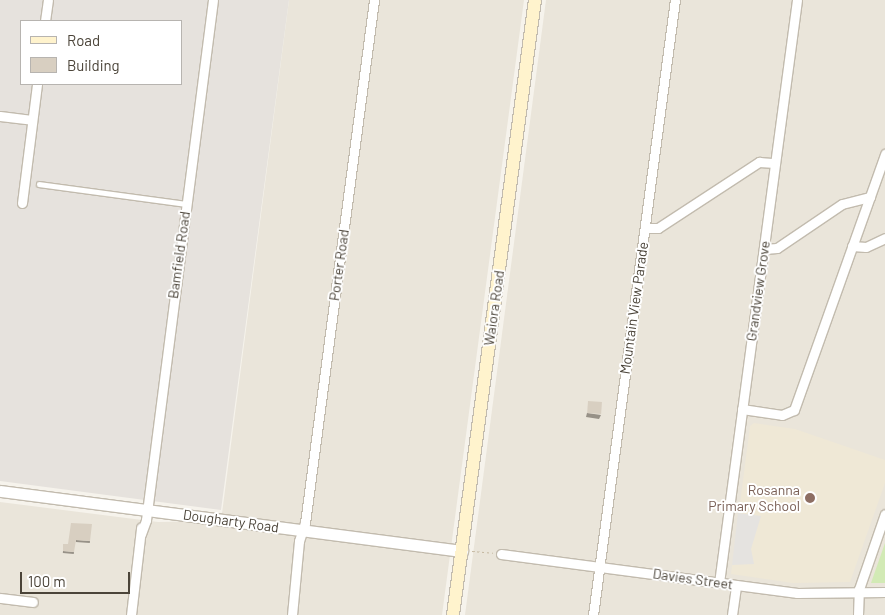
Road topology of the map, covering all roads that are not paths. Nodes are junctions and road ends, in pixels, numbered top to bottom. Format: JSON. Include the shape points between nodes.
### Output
{"nodes":[{"id":1,"x":48,"y":0,"type":"edge"},
{"id":2,"x":213,"y":0,"type":"edge"},
{"id":3,"x":374,"y":0,"type":"edge"},
{"id":4,"x":534,"y":0,"type":"edge"},
{"id":5,"x":675,"y":0,"type":"edge"},
{"id":6,"x":797,"y":0,"type":"edge"},
{"id":7,"x":45,"y":20,"type":"edge"},
{"id":8,"x":36,"y":85,"type":"edge"},
{"id":9,"x":0,"y":116,"type":"edge"},
{"id":10,"x":32,"y":120,"type":"junction"},
{"id":11,"x":885,"y":154,"type":"edge"},
{"id":12,"x":775,"y":163,"type":"junction"},
{"id":13,"x":39,"y":184,"type":"dead end"},
{"id":14,"x":870,"y":196,"type":"junction"},
{"id":15,"x":22,"y":203,"type":"dead end"},
{"id":16,"x":186,"y":204,"type":"junction"},
{"id":17,"x":645,"y":228,"type":"junction"},
{"id":18,"x":885,"y":238,"type":"edge"},
{"id":19,"x":852,"y":246,"type":"junction"},
{"id":20,"x":764,"y":249,"type":"junction"},
{"id":21,"x":742,"y":409,"type":"junction"},
{"id":22,"x":0,"y":491,"type":"edge"},
{"id":23,"x":145,"y":509,"type":"junction"},
{"id":24,"x":885,"y":514,"type":"edge"},
{"id":25,"x":304,"y":530,"type":"junction"},
{"id":26,"x":462,"y":550,"type":"junction"},
{"id":27,"x":501,"y":554,"type":"road end"},
{"id":28,"x":600,"y":566,"type":"junction"},
{"id":29,"x":719,"y":582,"type":"junction"},
{"id":30,"x":736,"y":585,"type":"junction"},
{"id":31,"x":885,"y":592,"type":"edge"},
{"id":32,"x":858,"y":593,"type":"junction"},
{"id":33,"x":0,"y":598,"type":"edge"},
{"id":34,"x":33,"y":602,"type":"dead end"},
{"id":35,"x":131,"y":615,"type":"edge"},
{"id":36,"x":292,"y":615,"type":"edge"},
{"id":37,"x":453,"y":615,"type":"edge"},
{"id":38,"x":593,"y":615,"type":"edge"},
{"id":39,"x":732,"y":615,"type":"edge"},
{"id":40,"x":858,"y":615,"type":"edge"}],
"edges":[{"from":1,"to":7,"type":"street"},
{"from":2,"to":16,"type":"street","name":"Bamfield Road"},
{"from":3,"to":25,"type":"street","name":"Porter Road"},
{"from":4,"to":26,"type":"main road","name":"Waiora Road"},
{"from":5,"to":17,"type":"street","name":"Mountain View Parade"},
{"from":6,"to":12,"type":"street","name":"Grandview Grove"},
{"from":8,"to":10,"type":"street"},
{"from":9,"to":10,"type":"street"},
{"from":10,"to":15,"type":"street"},
{"from":11,"to":14,"type":"street"},
{"from":12,"to":17,"type":"street","via":[[759,162],[658,228]]},
{"from":12,"to":20,"type":"street","name":"Grandview Grove"},
{"from":13,"to":16,"type":"lane"},
{"from":14,"to":19,"type":"street"},
{"from":14,"to":20,"type":"street","via":[[842,204],[777,248]]},
{"from":16,"to":23,"type":"street","name":"Bamfield Road"},
{"from":17,"to":28,"type":"street","name":"Mountain View Parade"},
{"from":18,"to":19,"type":"street","via":[[866,247]]},
{"from":19,"to":21,"type":"street","via":[[794,410],[782,415]]},
{"from":20,"to":21,"type":"street","name":"Grandview Grove"},
{"from":21,"to":29,"type":"street","name":"Grandview Grove"},
{"from":22,"to":23,"type":"street","name":"Dougharty Road"},
{"from":23,"to":25,"type":"street","name":"Dougharty Road"},
{"from":23,"to":35,"type":"street","name":"Bamfield Road"},
{"from":24,"to":32,"type":"street"},
{"from":25,"to":26,"type":"street","name":"Dougharty Road"},
{"from":25,"to":36,"type":"street","name":"Porter Road","via":[[305,541],[299,560]]},
{"from":26,"to":37,"type":"main road","name":"Waiora Road"},
{"from":27,"to":28,"type":"street","name":"Davies Street"},
{"from":28,"to":29,"type":"street","name":"Davies Street"},
{"from":28,"to":38,"type":"street","name":"Mountain View Parade"},
{"from":29,"to":30,"type":"street","name":"Davies Street"},
{"from":30,"to":32,"type":"street","name":"Davies Street","via":[[797,593]]},
{"from":30,"to":39,"type":"street"},
{"from":31,"to":32,"type":"street","name":"Davies Street"},
{"from":32,"to":40,"type":"street"},
{"from":33,"to":34,"type":"street"}]}
